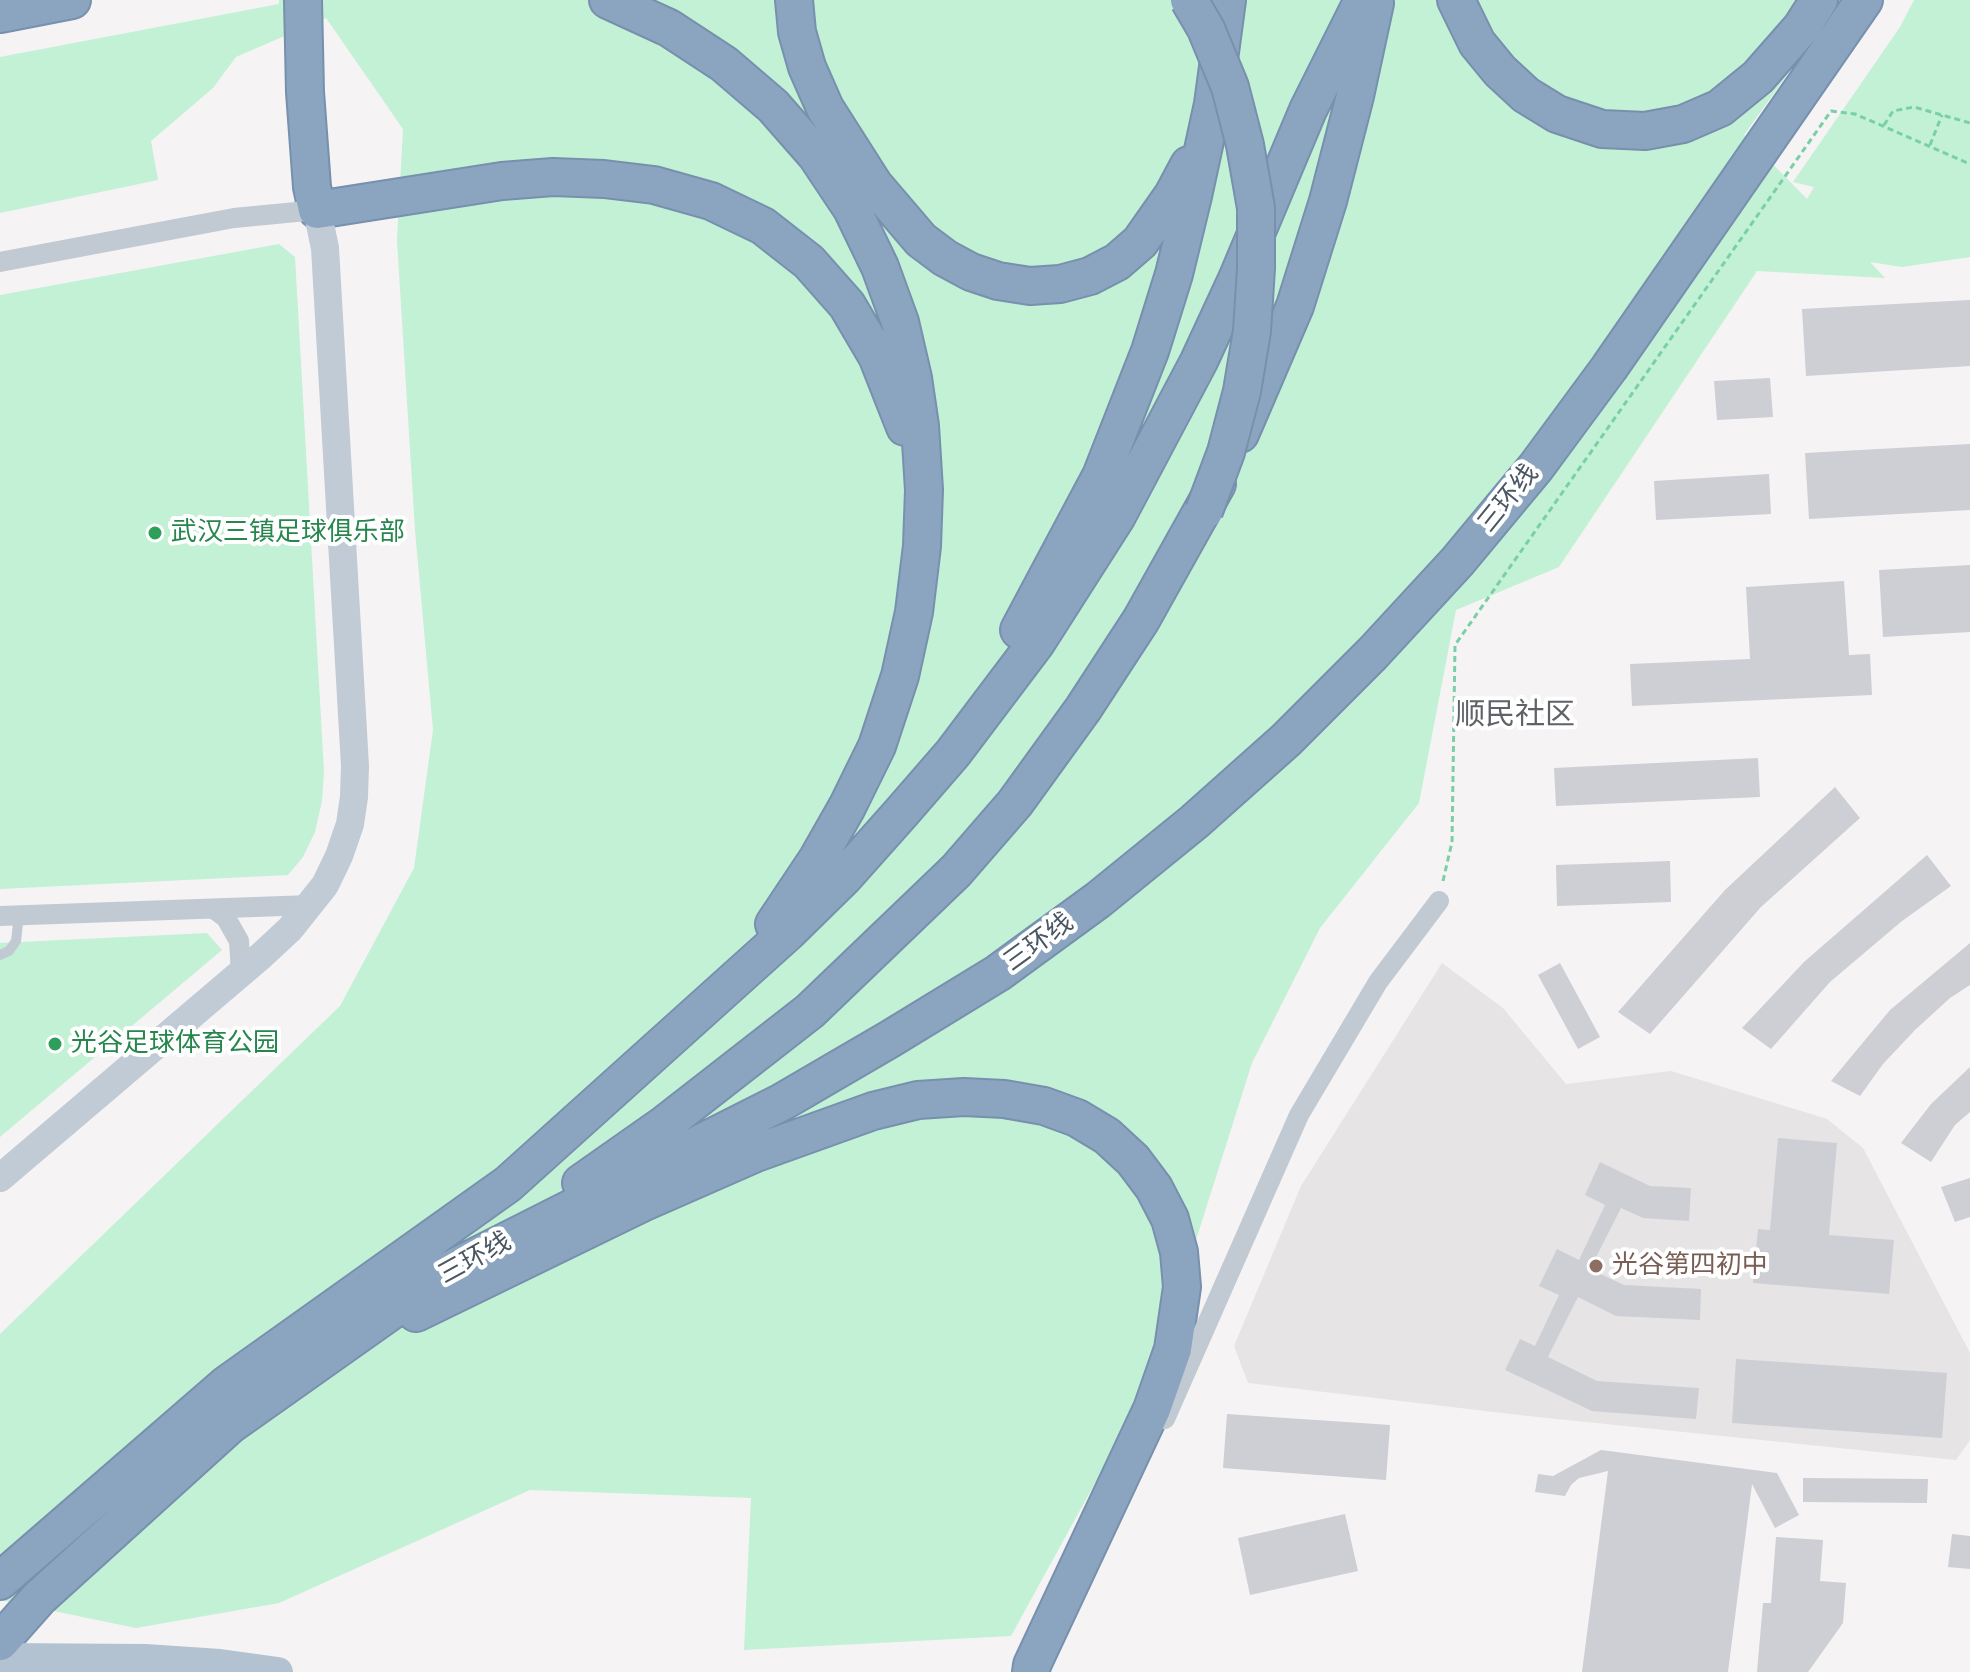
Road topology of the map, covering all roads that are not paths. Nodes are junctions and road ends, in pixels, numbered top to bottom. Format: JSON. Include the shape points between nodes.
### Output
{"nodes":[{"id":1,"x":72,"y":0,"type":"edge"},
{"id":2,"x":303,"y":0,"type":"edge"},
{"id":3,"x":608,"y":0,"type":"edge"},
{"id":4,"x":794,"y":0,"type":"edge"},
{"id":5,"x":1189,"y":0,"type":"edge"},
{"id":6,"x":1227,"y":0,"type":"edge"},
{"id":7,"x":1363,"y":0,"type":"edge"},
{"id":8,"x":1376,"y":0,"type":"edge"},
{"id":9,"x":1456,"y":0,"type":"edge"},
{"id":10,"x":1819,"y":0,"type":"edge"},
{"id":11,"x":1864,"y":0,"type":"edge"},
{"id":12,"x":0,"y":14,"type":"edge"},
{"id":13,"x":1213,"y":104,"type":"junction"},
{"id":14,"x":317,"y":210,"type":"junction"},
{"id":15,"x":0,"y":262,"type":"edge"},
{"id":16,"x":924,"y":490,"type":"junction"},
{"id":17,"x":1204,"y":511,"type":"junction"},
{"id":18,"x":901,"y":813,"type":"junction"},
{"id":19,"x":1439,"y":901,"type":"road end"},
{"id":20,"x":311,"y":905,"type":"junction"},
{"id":21,"x":214,"y":909,"type":"junction"},
{"id":22,"x":9,"y":916,"type":"edge"},
{"id":23,"x":0,"y":955,"type":"edge"},
{"id":24,"x":241,"y":973,"type":"junction"},
{"id":25,"x":726,"y":989,"type":"junction"},
{"id":26,"x":668,"y":1142,"type":"junction"},
{"id":27,"x":0,"y":1178,"type":"edge"},
{"id":28,"x":348,"y":1341,"type":"junction"},
{"id":29,"x":5,"y":1575,"type":"edge"},
{"id":30,"x":0,"y":1642,"type":"edge"},
{"id":31,"x":0,"y":1658,"type":"edge"},
{"id":32,"x":278,"y":1672,"type":"edge"},
{"id":33,"x":1031,"y":1672,"type":"edge"},
{"id":34,"x":1045,"y":1672,"type":"edge"}],
"edges":[{"from":1,"to":12,"type":"highway"},
{"from":2,"to":14,"type":"highway"},
{"from":3,"to":16,"type":"highway","via":[[669,28],[724,64],[773,106],[816,155],[852,209],[900,322],[920,426]]},
{"from":4,"to":13,"type":"highway","via":[[807,67],[825,108],[874,185],[921,240],[971,272],[998,281],[1060,284],[1117,262],[1140,242],[1173,195]]},
{"from":5,"to":17,"type":"highway","bridge":true,"via":[[1230,87],[1256,208],[1252,331],[1226,452]]},
{"from":6,"to":13,"type":"highway","bridge":true},
{"from":7,"to":18,"type":"highway","name":"三环线","bridge":true,"via":[[1308,110],[1199,361],[1117,516],[1036,643]]},
{"from":8,"to":17,"type":"highway","bridge":true,"via":[[1336,171],[1295,306]]},
{"from":9,"to":10,"type":"highway","via":[[1477,43],[1526,95],[1557,114],[1602,129],[1645,131],[1683,124],[1720,108],[1758,77]]},
{"from":11,"to":26,"type":"highway","name":"三环线","via":[[1536,467],[1415,608],[1286,740],[1134,871],[998,973],[782,1102]]},
{"from":13,"to":18,"type":"highway","via":[[1174,274],[1101,476],[1023,624]]},
{"from":14,"to":15,"type":"street","via":[[234,218]]},
{"from":14,"to":16,"type":"highway","via":[[553,177],[654,185],[711,201],[763,226],[809,262],[847,305],[897,400]]},
{"from":14,"to":20,"type":"street","via":[[325,248],[355,766],[350,824],[335,865]]},
{"from":16,"to":25,"type":"highway","via":[[914,612],[877,746],[818,858]]},
{"from":17,"to":26,"type":"highway","via":[[1141,620],[1015,803],[956,871]]},
{"from":18,"to":25,"type":"highway","name":"三环线","via":[[844,877]]},
{"from":19,"to":34,"type":"street","via":[[1378,982],[1299,1115],[1169,1411]]},
{"from":20,"to":21,"type":"street"},
{"from":20,"to":24,"type":"street"},
{"from":21,"to":22,"type":"street"},
{"from":21,"to":24,"type":"street","via":[[239,941]]},
{"from":22,"to":23,"type":"lane","via":[[16,941]]},
{"from":24,"to":27,"type":"street"},
{"from":25,"to":29,"type":"highway","name":"三环线","via":[[508,1184],[226,1385]]},
{"from":26,"to":28,"type":"highway","name":"三环线","via":[[449,1270]]},
{"from":28,"to":30,"type":"highway","name":"三环线","via":[[230,1425],[39,1598]]},
{"from":28,"to":33,"type":"highway","via":[[436,1305],[756,1153],[873,1111],[918,1100],[964,1097],[1044,1106],[1077,1118],[1125,1152],[1154,1188],[1170,1219],[1182,1287],[1173,1349],[1152,1409]]},
{"from":31,"to":32,"type":"main road","via":[[145,1659]]}]}
